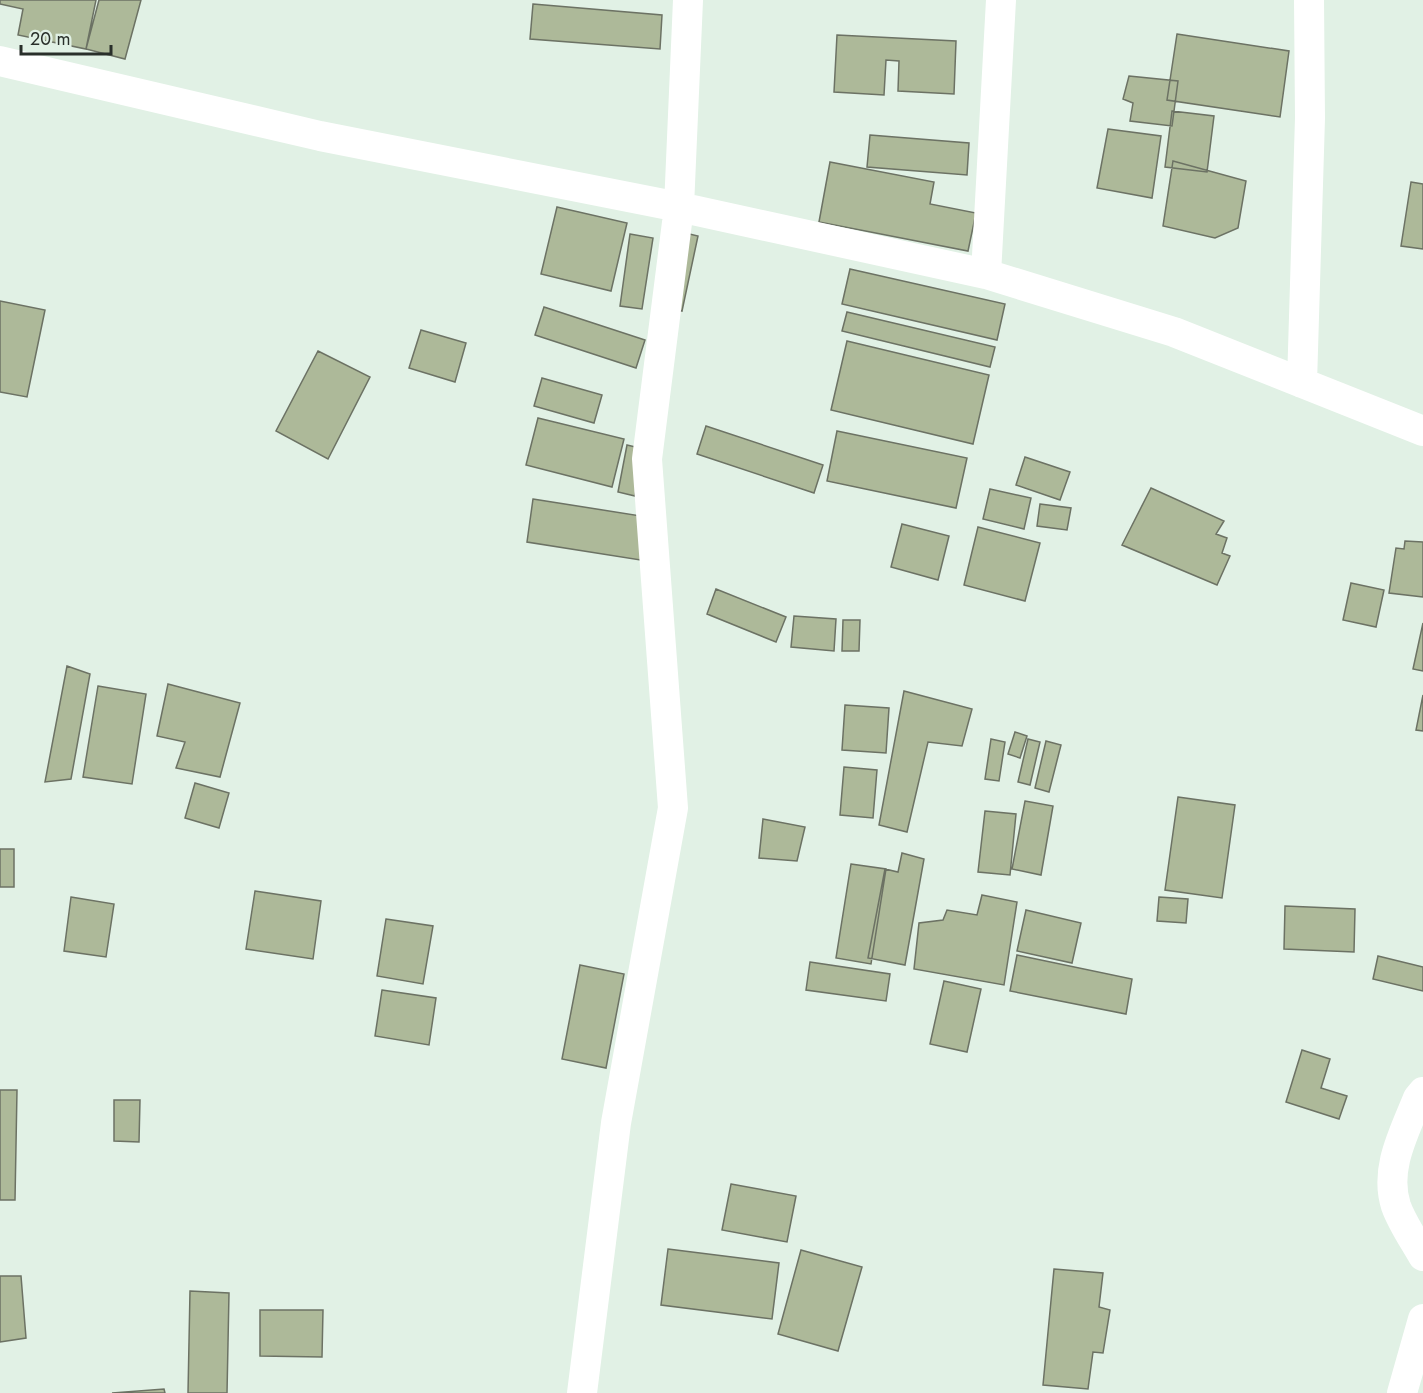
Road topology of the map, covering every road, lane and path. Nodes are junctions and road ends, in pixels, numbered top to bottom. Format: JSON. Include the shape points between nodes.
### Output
{"nodes":[{"id":1,"x":688,"y":0,"type":"edge"},
{"id":2,"x":1001,"y":0,"type":"edge"},
{"id":3,"x":1309,"y":0,"type":"edge"},
{"id":4,"x":0,"y":61,"type":"edge"},
{"id":5,"x":679,"y":207,"type":"junction"},
{"id":6,"x":986,"y":274,"type":"junction"},
{"id":7,"x":1302,"y":383,"type":"junction"},
{"id":8,"x":1423,"y":431,"type":"edge"},
{"id":9,"x":1423,"y":1092,"type":"edge"},
{"id":10,"x":1423,"y":1256,"type":"edge"},
{"id":11,"x":1423,"y":1319,"type":"edge"},
{"id":12,"x":582,"y":1393,"type":"edge"},
{"id":13,"x":1402,"y":1393,"type":"edge"}],
"edges":[{"from":1,"to":5,"type":"street"},
{"from":2,"to":6,"type":"street"},
{"from":3,"to":7,"type":"street","via":[[1310,118]]},
{"from":4,"to":5,"type":"street","via":[[320,136]]},
{"from":5,"to":6,"type":"street"},
{"from":5,"to":12,"type":"street","via":[[647,459],[673,808],[616,1123]]},
{"from":6,"to":7,"type":"street","via":[[1174,332]]},
{"from":7,"to":8,"type":"street"},
{"from":9,"to":10,"type":"street","via":[[1394,1160],[1391,1189]]},
{"from":11,"to":13,"type":"street"}]}
